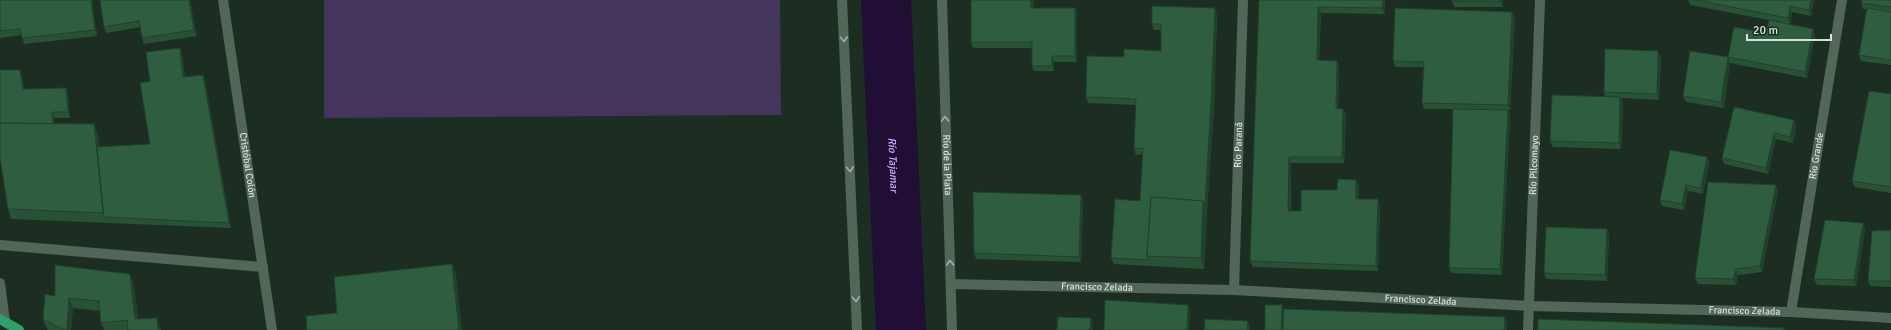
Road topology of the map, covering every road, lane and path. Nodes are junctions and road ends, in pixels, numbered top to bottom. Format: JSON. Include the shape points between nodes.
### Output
{"nodes":[{"id":1,"x":223,"y":0,"type":"edge"},
{"id":2,"x":842,"y":0,"type":"edge"},
{"id":3,"x":942,"y":0,"type":"edge"},
{"id":4,"x":1243,"y":0,"type":"edge"},
{"id":5,"x":1540,"y":0,"type":"edge"},
{"id":6,"x":1842,"y":0,"type":"edge"},
{"id":7,"x":0,"y":245,"type":"edge"},
{"id":8,"x":263,"y":267,"type":"junction"},
{"id":9,"x":0,"y":283,"type":"edge"},
{"id":10,"x":951,"y":284,"type":"junction"},
{"id":11,"x":1234,"y":290,"type":"junction"},
{"id":12,"x":1528,"y":306,"type":"junction"},
{"id":13,"x":1791,"y":312,"type":"junction"},
{"id":14,"x":1891,"y":318,"type":"edge"},
{"id":15,"x":3,"y":320,"type":"edge"},
{"id":16,"x":19,"y":330,"type":"edge"},
{"id":17,"x":272,"y":330,"type":"edge"},
{"id":18,"x":857,"y":330,"type":"edge"},
{"id":19,"x":952,"y":330,"type":"edge"},
{"id":20,"x":1528,"y":330,"type":"edge"}],
"edges":[{"from":1,"to":8,"type":"street","name":"Cristóbal Colón"},
{"from":2,"to":18,"type":"street","one_way":true},
{"from":10,"to":3,"type":"street","name":"Río de la Plata","one_way":true},
{"from":4,"to":11,"type":"street","name":"Río Paraná"},
{"from":5,"to":12,"type":"street","name":"Río Pilcomayo"},
{"from":6,"to":13,"type":"street","name":"Río Grande"},
{"from":7,"to":8,"type":"street"},
{"from":8,"to":17,"type":"street","name":"Cristóbal Colón"},
{"from":9,"to":15,"type":"street"},
{"from":10,"to":11,"type":"street","name":"Francisco Zelada"},
{"from":10,"to":19,"type":"street","name":"Río de la Plata"},
{"from":11,"to":12,"type":"street","name":"Francisco Zelada"},
{"from":12,"to":13,"type":"street","name":"Francisco Zelada"},
{"from":12,"to":20,"type":"street","name":"Río Pilcomayo"},
{"from":13,"to":14,"type":"street","name":"Francisco Zelada"},
{"from":15,"to":16,"type":"main road"}]}
